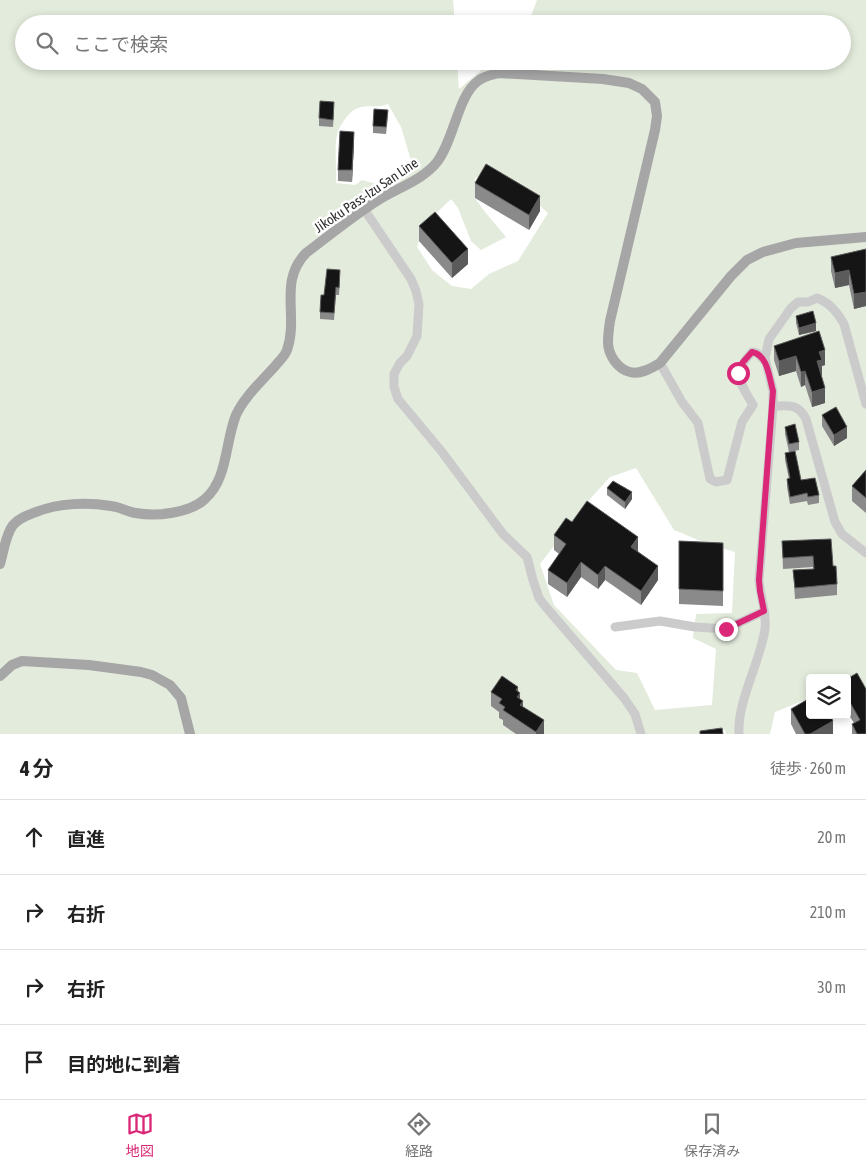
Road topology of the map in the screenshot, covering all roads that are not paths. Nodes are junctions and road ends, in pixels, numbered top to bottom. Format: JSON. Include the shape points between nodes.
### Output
{"nodes":[{"id":1,"x":364,"y":209,"type":"junction"},
{"id":2,"x":866,"y":237,"type":"edge"},
{"id":3,"x":766,"y":361,"type":"junction"},
{"id":4,"x":660,"y":363,"type":"junction"},
{"id":5,"x":866,"y":404,"type":"edge"},
{"id":6,"x":773,"y":406,"type":"junction"},
{"id":7,"x":866,"y":553,"type":"edge"},
{"id":8,"x":0,"y":564,"type":"edge"},
{"id":9,"x":764,"y":611,"type":"junction"},
{"id":10,"x":615,"y":626,"type":"dead end"},
{"id":11,"x":0,"y":676,"type":"edge"},
{"id":12,"x":190,"y":734,"type":"edge"},
{"id":13,"x":641,"y":734,"type":"edge"},
{"id":14,"x":739,"y":734,"type":"edge"}],
"edges":[{"from":1,"to":4,"type":"main road","name":"Jikoku Pass-Izu San Line","via":[[421,176],[436,163],[448,146],[466,95],[476,81],[486,76],[499,73],[629,82],[655,102],[657,116],[608,342],[616,363],[630,372],[640,372]]},
{"from":1,"to":8,"type":"main road","name":"Jikoku Pass-Izu San Line","via":[[306,253],[295,267],[290,288],[290,341],[286,353],[240,406],[219,479],[204,501],[162,515],[88,504],[44,509],[27,515],[14,525],[7,536]]},
{"from":1,"to":13,"type":"street","via":[[411,279],[418,298],[417,336],[394,374],[398,399],[442,452],[502,534],[527,557],[540,598],[624,698],[635,714]]},
{"from":2,"to":4,"type":"main road","name":"Jikoku Pass-Izu San Line","via":[[796,243],[763,252],[748,260],[731,276]]},
{"from":3,"to":4,"type":"street","via":[[752,352],[738,373],[753,405],[742,422],[727,480],[716,482],[710,479],[698,423]]},
{"from":3,"to":5,"type":"street","via":[[769,339],[791,308],[798,302],[817,298],[827,302],[844,324]]},
{"from":3,"to":6,"type":"street"},
{"from":6,"to":7,"type":"street","via":[[795,406],[802,411],[835,522],[842,534]]},
{"from":6,"to":9,"type":"street","via":[[759,580]]},
{"from":9,"to":10,"type":"street","via":[[726,629],[660,621]]},
{"from":9,"to":14,"type":"street","via":[[765,629],[741,712]]},
{"from":11,"to":12,"type":"main road","via":[[22,661],[89,665],[152,675],[170,685],[181,698]]}]}
